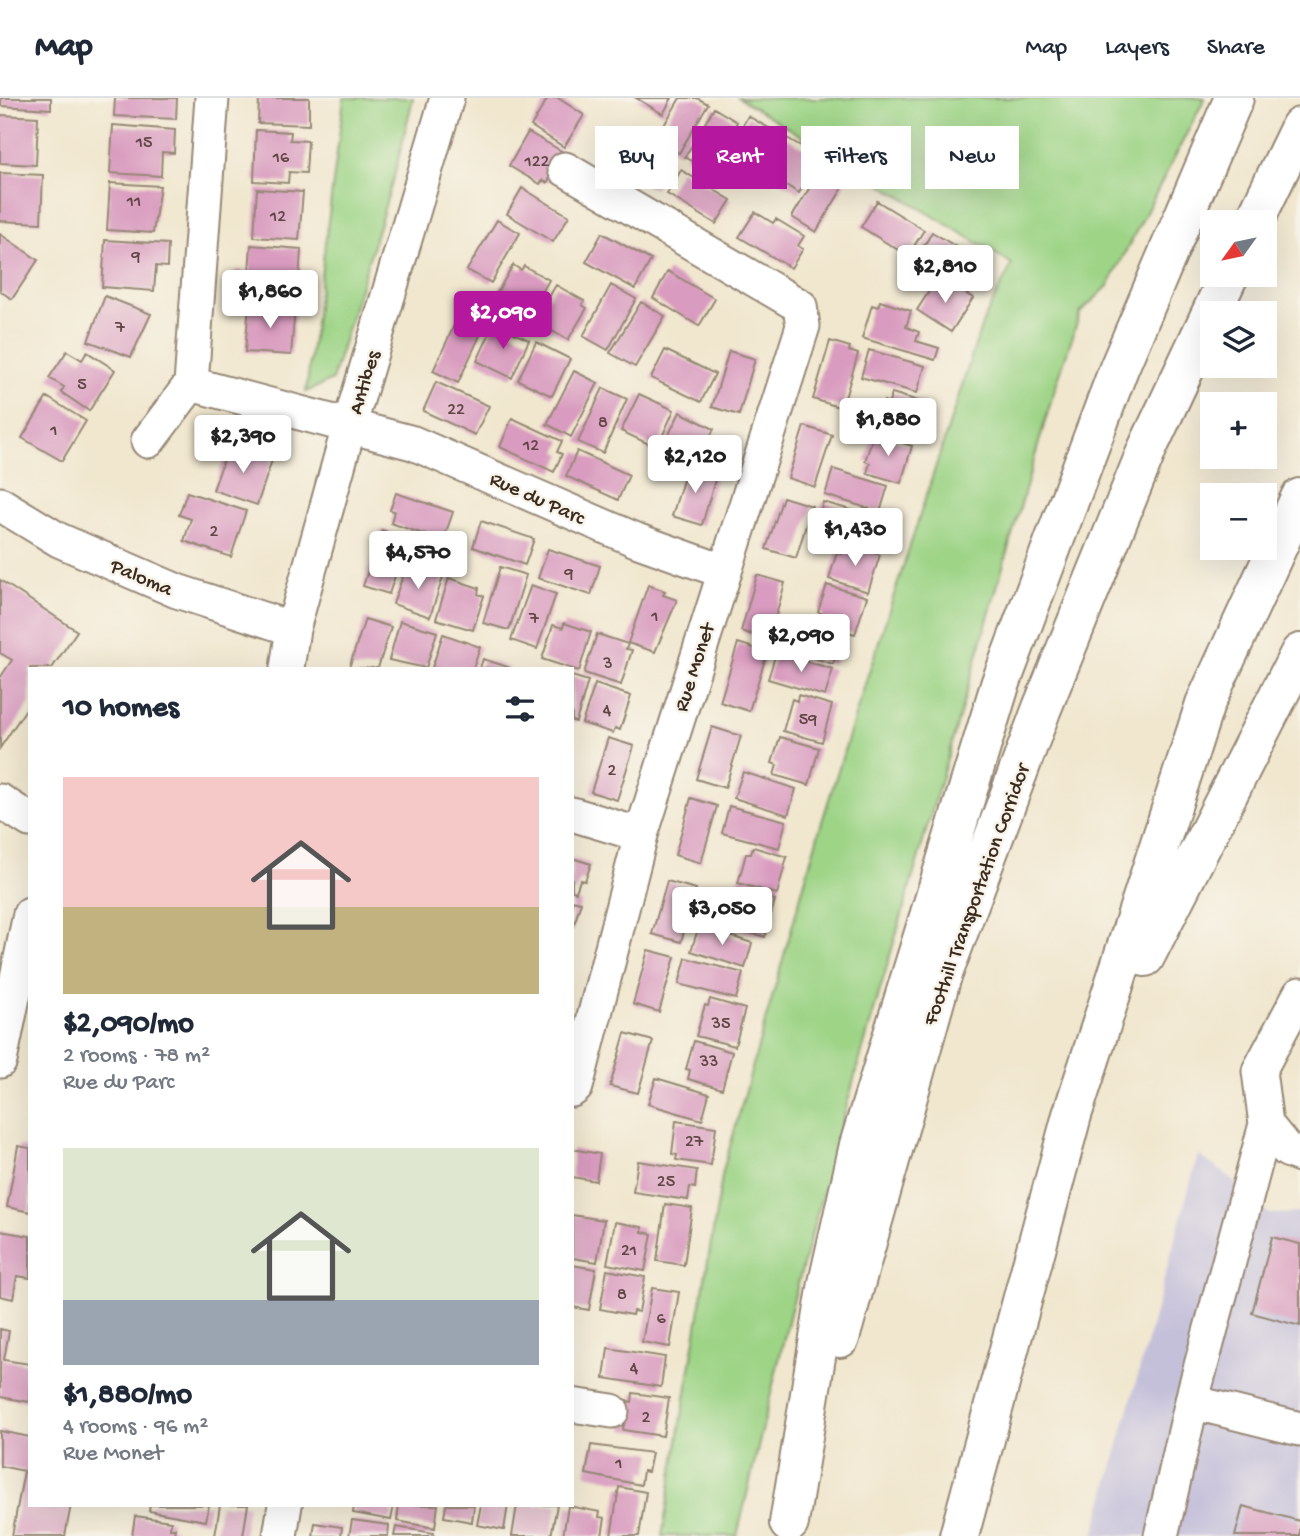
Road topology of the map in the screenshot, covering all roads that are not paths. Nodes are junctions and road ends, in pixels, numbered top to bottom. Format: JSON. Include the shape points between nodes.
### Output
{"nodes":[{"id":1,"x":212,"y":98,"type":"edge"},
{"id":2,"x":447,"y":98,"type":"edge"},
{"id":3,"x":1227,"y":114,"type":"edge"},
{"id":4,"x":1300,"y":127,"type":"edge"},
{"id":5,"x":565,"y":169,"type":"dead end"},
{"id":6,"x":1260,"y":210,"type":"edge"},
{"id":7,"x":1223,"y":287,"type":"edge"},
{"id":8,"x":191,"y":384,"type":"junction"},
{"id":9,"x":349,"y":427,"type":"junction"},
{"id":10,"x":148,"y":441,"type":"dead end"},
{"id":11,"x":1300,"y":498,"type":"edge"},
{"id":12,"x":0,"y":504,"type":"edge"},
{"id":13,"x":725,"y":572,"type":"junction"},
{"id":14,"x":293,"y":629,"type":"junction"},
{"id":15,"x":1300,"y":653,"type":"edge"},
{"id":16,"x":287,"y":667,"type":"edge"},
{"id":17,"x":0,"y":801,"type":"edge"},
{"id":18,"x":574,"y":815,"type":"edge"},
{"id":19,"x":28,"y":819,"type":"edge"},
{"id":20,"x":641,"y":835,"type":"junction"},
{"id":21,"x":28,"y":924,"type":"edge"},
{"id":22,"x":1300,"y":994,"type":"edge"},
{"id":23,"x":0,"y":1061,"type":"edge"},
{"id":24,"x":574,"y":1088,"type":"edge"},
{"id":25,"x":1072,"y":1115,"type":"junction"},
{"id":26,"x":1266,"y":1124,"type":"junction"},
{"id":27,"x":1300,"y":1155,"type":"edge"},
{"id":28,"x":1192,"y":1402,"type":"junction"},
{"id":29,"x":574,"y":1405,"type":"edge"},
{"id":30,"x":611,"y":1410,"type":"dead end"},
{"id":31,"x":1300,"y":1429,"type":"edge"},
{"id":32,"x":285,"y":1507,"type":"edge"},
{"id":33,"x":787,"y":1529,"type":"edge"},
{"id":34,"x":281,"y":1536,"type":"edge"},
{"id":35,"x":959,"y":1536,"type":"edge"},
{"id":36,"x":1161,"y":1536,"type":"edge"}],
"edges":[{"from":1,"to":8,"type":"street"},
{"from":2,"to":9,"type":"street","name":"Antibes"},
{"from":3,"to":33,"type":"highway","via":[[1119,368],[1000,685],[859,1145],[828,1283]]},
{"from":4,"to":6,"type":"highway"},
{"from":5,"to":13,"type":"street","name":"Rue Monet","via":[[800,306],[803,326]]},
{"from":7,"to":33,"type":"highway","name":"Foothill Transportation Corridor","via":[[1148,447],[1042,708],[941,979]]},
{"from":8,"to":9,"type":"street","name":"Rue du Parc"},
{"from":8,"to":10,"type":"street"},
{"from":9,"to":13,"type":"street","name":"Rue du Parc","via":[[413,443],[636,540]]},
{"from":9,"to":14,"type":"street","name":"Antibes"},
{"from":11,"to":25,"type":"highway","via":[[1205,704]]},
{"from":12,"to":14,"type":"street","name":"Paloma","via":[[59,540],[177,591]]},
{"from":13,"to":20,"type":"street","name":"Rue Monet"},
{"from":14,"to":16,"type":"street","name":"Antibes"},
{"from":15,"to":25,"type":"highway","via":[[1171,901]]},
{"from":17,"to":19,"type":"street"},
{"from":18,"to":20,"type":"street"},
{"from":20,"to":24,"type":"street","name":"Rue Monet"},
{"from":21,"to":23,"type":"street"},
{"from":22,"to":26,"type":"street","via":[[1259,1071]]},
{"from":25,"to":35,"type":"highway"},
{"from":26,"to":27,"type":"street","via":[[1287,1150]]},
{"from":26,"to":28,"type":"street"},
{"from":28,"to":31,"type":"street"},
{"from":28,"to":36,"type":"street"},
{"from":29,"to":30,"type":"street"},
{"from":32,"to":34,"type":"street"}]}
